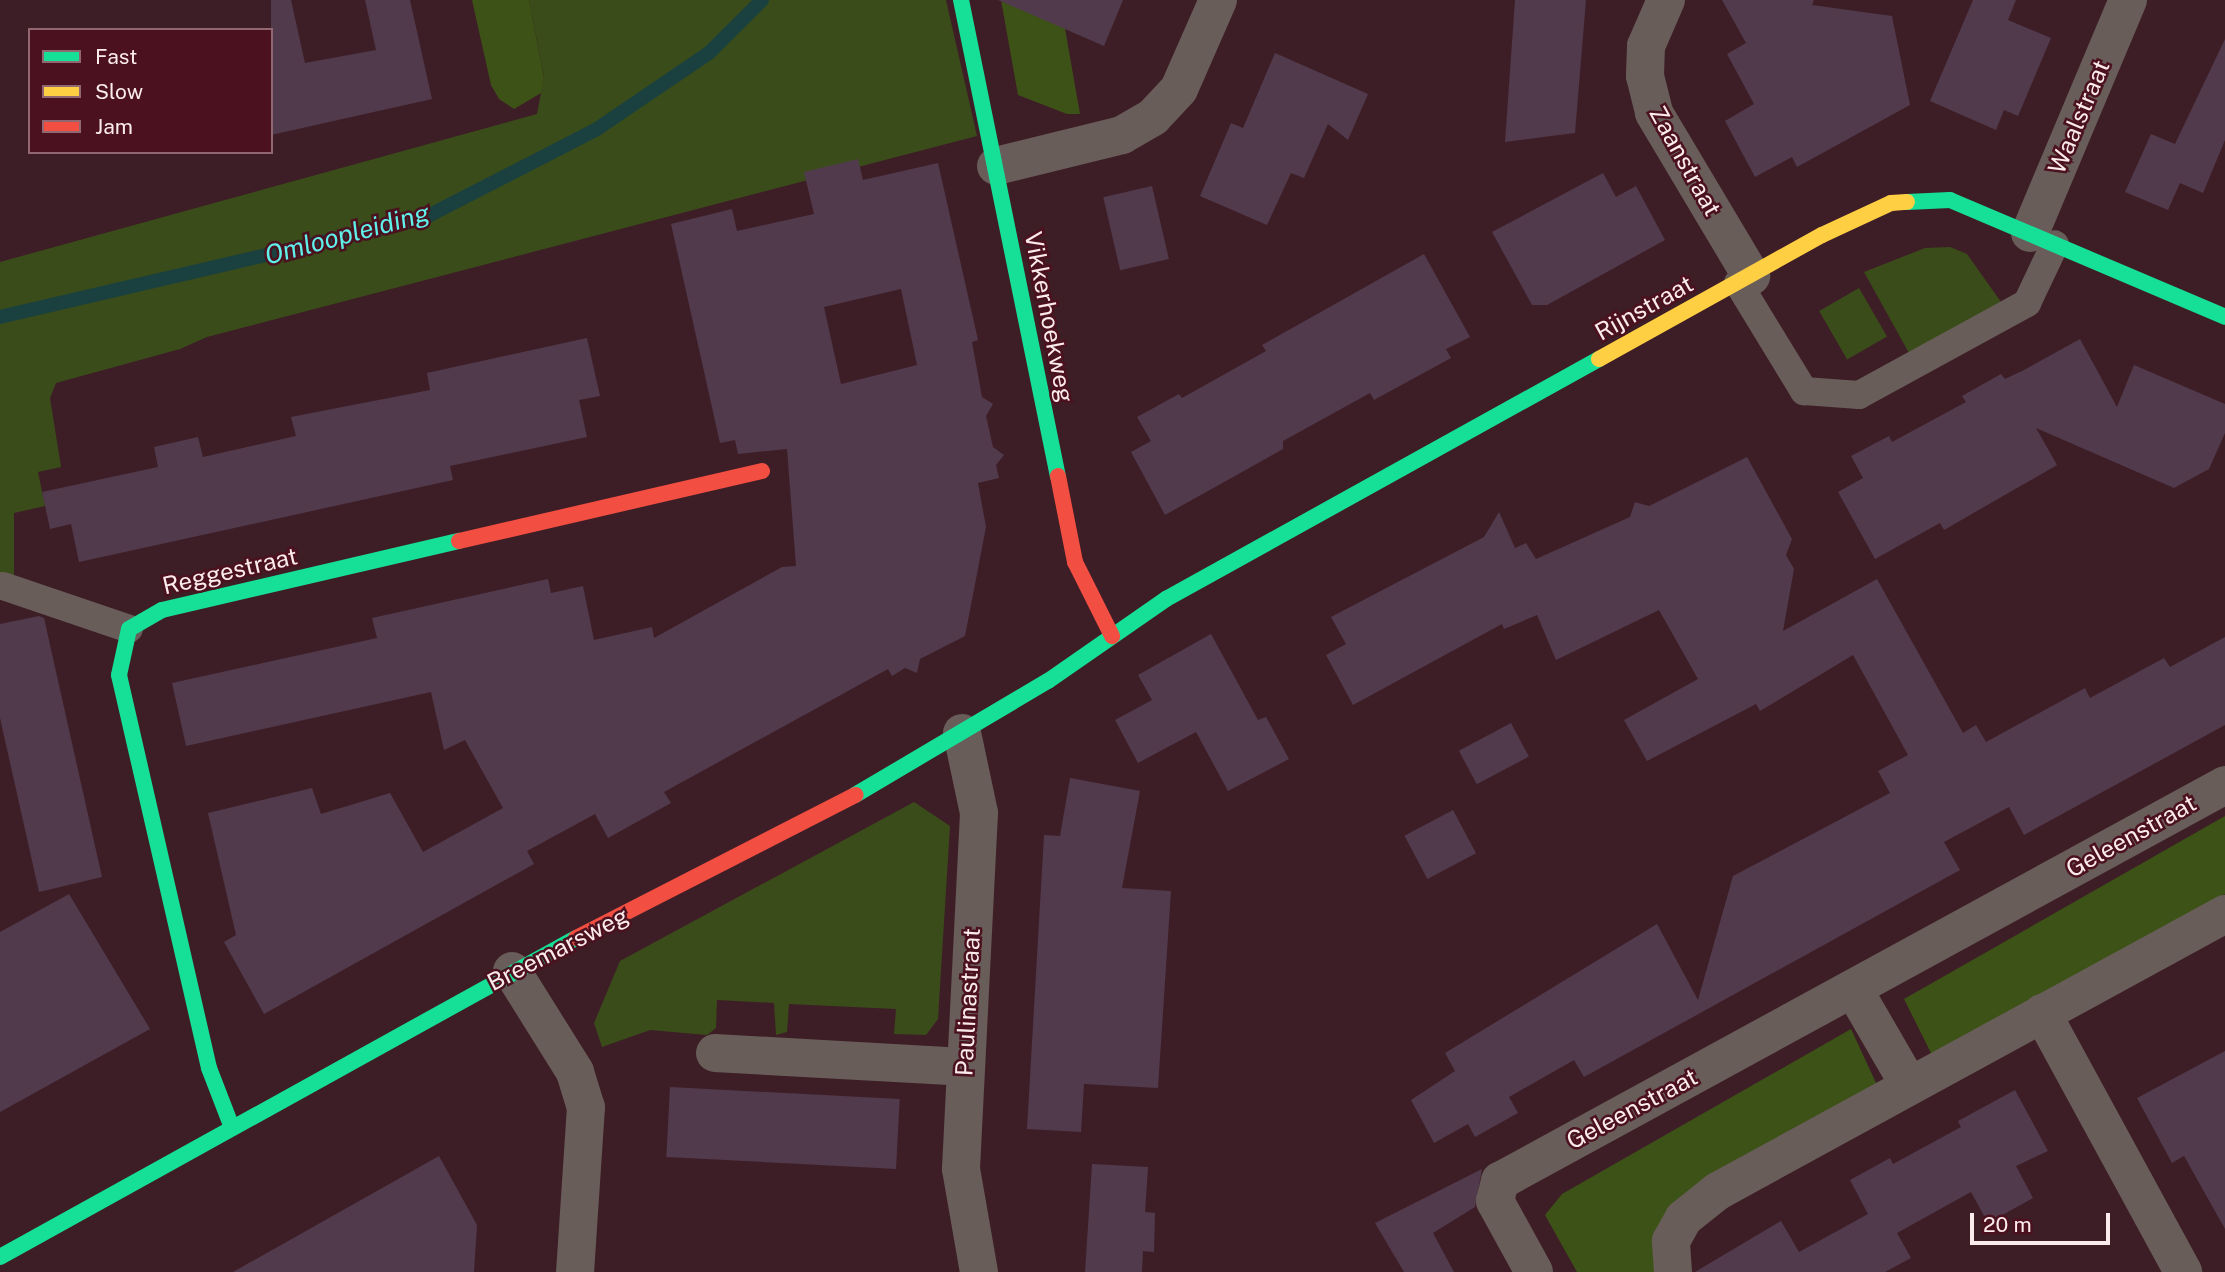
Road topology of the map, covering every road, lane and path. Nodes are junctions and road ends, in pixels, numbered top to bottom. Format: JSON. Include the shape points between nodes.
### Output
{"nodes":[{"id":1,"x":961,"y":0,"type":"edge"},
{"id":2,"x":1218,"y":0,"type":"edge"},
{"id":3,"x":1666,"y":0,"type":"edge"},
{"id":4,"x":2128,"y":0,"type":"edge"},
{"id":5,"x":996,"y":166,"type":"junction"},
{"id":6,"x":2043,"y":239,"type":"junction"},
{"id":7,"x":1744,"y":279,"type":"junction"},
{"id":8,"x":2225,"y":317,"type":"edge"},
{"id":9,"x":762,"y":471,"type":"dead end"},
{"id":10,"x":3,"y":586,"type":"dead end"},
{"id":11,"x":130,"y":629,"type":"junction"},
{"id":12,"x":1112,"y":636,"type":"junction"},
{"id":13,"x":962,"y":733,"type":"junction"},
{"id":14,"x":2225,"y":785,"type":"edge"},
{"id":15,"x":2225,"y":914,"type":"edge"},
{"id":16,"x":512,"y":971,"type":"junction"},
{"id":17,"x":1854,"y":990,"type":"junction"},
{"id":18,"x":2042,"y":1013,"type":"junction"},
{"id":19,"x":715,"y":1053,"type":"dead end"},
{"id":20,"x":964,"y":1067,"type":"junction"},
{"id":21,"x":1909,"y":1085,"type":"junction"},
{"id":22,"x":231,"y":1125,"type":"junction"},
{"id":23,"x":0,"y":1257,"type":"edge"},
{"id":24,"x":575,"y":1272,"type":"edge"},
{"id":25,"x":979,"y":1272,"type":"edge"},
{"id":26,"x":1534,"y":1272,"type":"edge"},
{"id":27,"x":1673,"y":1272,"type":"edge"},
{"id":28,"x":2183,"y":1272,"type":"edge"}],
"edges":[{"from":1,"to":5,"type":"street","name":"Vikkerhoekweg"},
{"from":2,"to":5,"type":"street","via":[[1180,89],[1153,117],[1122,135]]},
{"from":3,"to":7,"type":"street","name":"Zaanstraat","via":[[1646,46],[1646,76],[1654,113]]},
{"from":4,"to":6,"type":"street","name":"Waalstraat"},
{"from":5,"to":12,"type":"street","name":"Vikkerhoekweg","via":[[1075,562]]},
{"from":6,"to":7,"type":"street","name":"Rijnstraat","via":[[1950,200],[1891,204]]},
{"from":6,"to":7,"type":"lane","via":[[2027,303],[1859,396],[1804,391]]},
{"from":6,"to":8,"type":"street","name":"Rijnstraat"},
{"from":7,"to":12,"type":"street","name":"Rijnstraat","via":[[1166,599]]},
{"from":9,"to":11,"type":"street","name":"Reggestraat","via":[[162,610]]},
{"from":10,"to":11,"type":"lane"},
{"from":11,"to":22,"type":"street","via":[[119,675],[209,1068]]},
{"from":12,"to":13,"type":"street","name":"Breemarsweg"},
{"from":13,"to":16,"type":"street","name":"Breemarsweg","via":[[881,781]]},
{"from":13,"to":20,"type":"street","name":"Paulinastraat","via":[[979,813]]},
{"from":14,"to":17,"type":"street","name":"Geleenstraat"},
{"from":15,"to":18,"type":"street"},
{"from":16,"to":22,"type":"street","name":"Breemarsweg"},
{"from":16,"to":24,"type":"street","via":[[575,1072],[586,1107]]},
{"from":17,"to":21,"type":"street"},
{"from":17,"to":26,"type":"street","name":"Geleenstraat","via":[[1500,1181],[1495,1201]]},
{"from":18,"to":21,"type":"street"},
{"from":18,"to":28,"type":"street"},
{"from":19,"to":20,"type":"street"},
{"from":20,"to":25,"type":"street","name":"Paulinastraat","via":[[961,1170]]},
{"from":21,"to":27,"type":"street","via":[[1718,1191],[1693,1211],[1671,1241]]},
{"from":22,"to":23,"type":"street","name":"Breemarsweg"}]}
